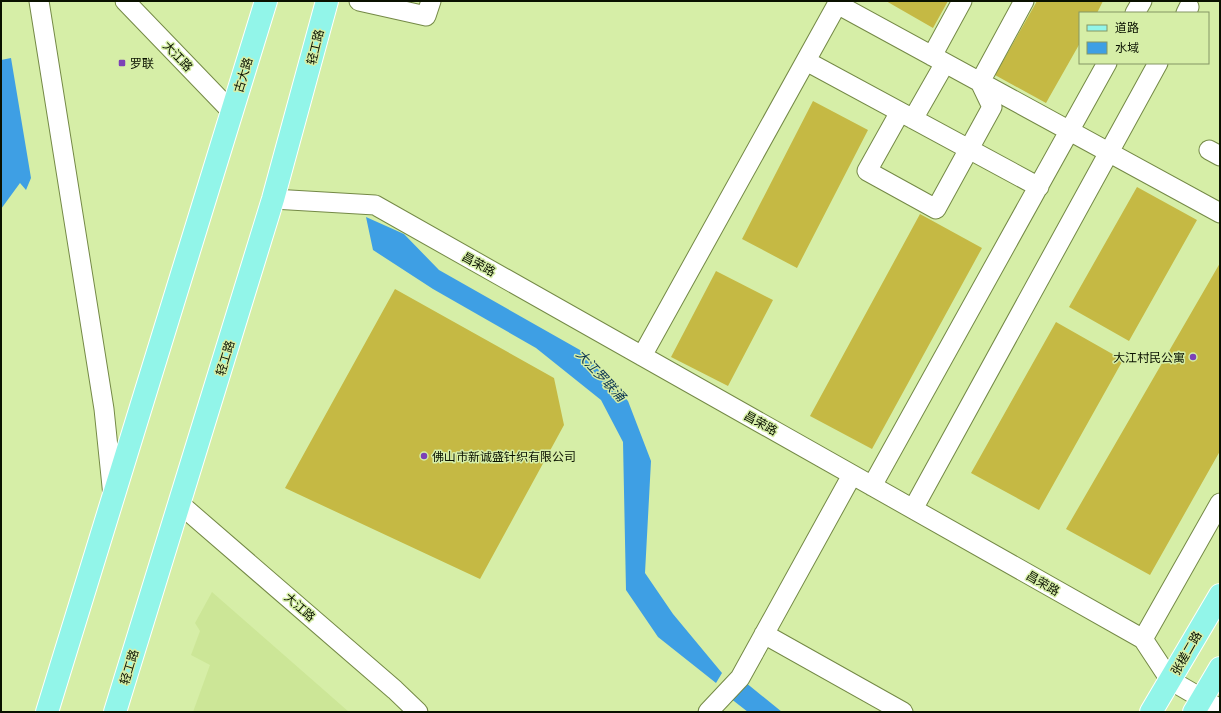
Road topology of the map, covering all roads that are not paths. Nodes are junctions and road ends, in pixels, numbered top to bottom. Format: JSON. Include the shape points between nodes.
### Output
{"nodes":[{"id":1,"x":39,"y":1,"type":"edge"},
{"id":2,"x":125,"y":1,"type":"edge"},
{"id":3,"x":258,"y":1,"type":"edge"},
{"id":4,"x":266,"y":1,"type":"edge"},
{"id":5,"x":327,"y":1,"type":"edge"},
{"id":6,"x":339,"y":1,"type":"edge"},
{"id":7,"x":359,"y":1,"type":"edge"},
{"id":8,"x":431,"y":1,"type":"edge"},
{"id":9,"x":962,"y":1,"type":"edge"},
{"id":10,"x":1024,"y":1,"type":"edge"},
{"id":11,"x":1142,"y":1,"type":"edge"},
{"id":12,"x":838,"y":3,"type":"edge"},
{"id":13,"x":1136,"y":12,"type":"edge"},
{"id":14,"x":255,"y":38,"type":"junction"},
{"id":15,"x":938,"y":60,"type":"junction"},
{"id":16,"x":806,"y":61,"type":"junction"},
{"id":17,"x":311,"y":63,"type":"junction"},
{"id":18,"x":1106,"y":64,"type":"edge"},
{"id":19,"x":1157,"y":64,"type":"edge"},
{"id":20,"x":980,"y":82,"type":"junction"},
{"id":21,"x":232,"y":112,"type":"junction"},
{"id":22,"x":906,"y":116,"type":"junction"},
{"id":23,"x":1070,"y":131,"type":"junction"},
{"id":24,"x":968,"y":149,"type":"junction"},
{"id":25,"x":1108,"y":152,"type":"junction"},
{"id":26,"x":1039,"y":187,"type":"junction"},
{"id":27,"x":273,"y":199,"type":"junction"},
{"id":28,"x":1220,"y":213,"type":"edge"},
{"id":29,"x":642,"y":356,"type":"junction"},
{"id":30,"x":852,"y":475,"type":"junction"},
{"id":31,"x":872,"y":486,"type":"junction"},
{"id":32,"x":113,"y":498,"type":"junction"},
{"id":33,"x":1220,"y":503,"type":"edge"},
{"id":34,"x":180,"y":504,"type":"junction"},
{"id":35,"x":913,"y":509,"type":"junction"},
{"id":36,"x":1220,"y":595,"type":"edge"},
{"id":37,"x":764,"y":634,"type":"junction"},
{"id":38,"x":1143,"y":639,"type":"junction"},
{"id":39,"x":1220,"y":668,"type":"edge"},
{"id":40,"x":1170,"y":680,"type":"junction"},
{"id":41,"x":1205,"y":707,"type":"edge"},
{"id":42,"x":46,"y":712,"type":"edge"},
{"id":43,"x":115,"y":712,"type":"edge"},
{"id":44,"x":418,"y":712,"type":"edge"},
{"id":45,"x":708,"y":712,"type":"edge"},
{"id":46,"x":903,"y":712,"type":"edge"},
{"id":47,"x":1151,"y":712,"type":"edge"}],
"edges":[{"from":1,"to":32,"type":"street","via":[[104,409]]},
{"from":2,"to":21,"type":"street","name":"大江路"},
{"from":3,"to":14,"type":"main road"},
{"from":4,"to":14,"type":"main road"},
{"from":5,"to":17,"type":"main road","name":"轻工路"},
{"from":6,"to":17,"type":"main road"},
{"from":7,"to":8,"type":"street","via":[[426,16]]},
{"from":9,"to":15,"type":"street"},
{"from":10,"to":20,"type":"street"},
{"from":11,"to":13,"type":"street"},
{"from":12,"to":15,"type":"street"},
{"from":12,"to":16,"type":"street"},
{"from":14,"to":21,"type":"main road","name":"古大路"},
{"from":15,"to":20,"type":"street"},
{"from":15,"to":22,"type":"street"},
{"from":16,"to":22,"type":"street"},
{"from":16,"to":29,"type":"street"},
{"from":17,"to":27,"type":"main road","name":"轻工路"},
{"from":18,"to":23,"type":"street"},
{"from":19,"to":25,"type":"street"},
{"from":20,"to":23,"type":"street"},
{"from":20,"to":24,"type":"street","via":[[992,107]]},
{"from":21,"to":32,"type":"main road"},
{"from":22,"to":24,"type":"street"},
{"from":22,"to":24,"type":"street","via":[[867,171],[936,209]]},
{"from":23,"to":25,"type":"street"},
{"from":23,"to":26,"type":"street"},
{"from":24,"to":26,"type":"street"},
{"from":25,"to":28,"type":"street"},
{"from":25,"to":35,"type":"street"},
{"from":26,"to":31,"type":"street"},
{"from":27,"to":29,"type":"street","name":"昌荣路","via":[[375,205]]},
{"from":27,"to":34,"type":"main road","name":"轻工路"},
{"from":29,"to":30,"type":"street","name":"昌荣路"},
{"from":30,"to":31,"type":"street","name":"昌荣路"},
{"from":30,"to":37,"type":"street"},
{"from":31,"to":35,"type":"street","name":"昌荣路"},
{"from":32,"to":42,"type":"main road"},
{"from":33,"to":38,"type":"street"},
{"from":34,"to":43,"type":"main road","name":"轻工路"},
{"from":34,"to":44,"type":"street","name":"大江路"},
{"from":35,"to":38,"type":"street","name":"昌荣路"},
{"from":36,"to":40,"type":"main road","name":"张槎二路"},
{"from":37,"to":45,"type":"street","via":[[740,678]]},
{"from":37,"to":46,"type":"street"},
{"from":38,"to":40,"type":"street","name":"昌荣路"},
{"from":39,"to":41,"type":"main road"},
{"from":40,"to":41,"type":"street","name":"昌荣路"},
{"from":40,"to":47,"type":"main road","name":"张槎二路"}]}
